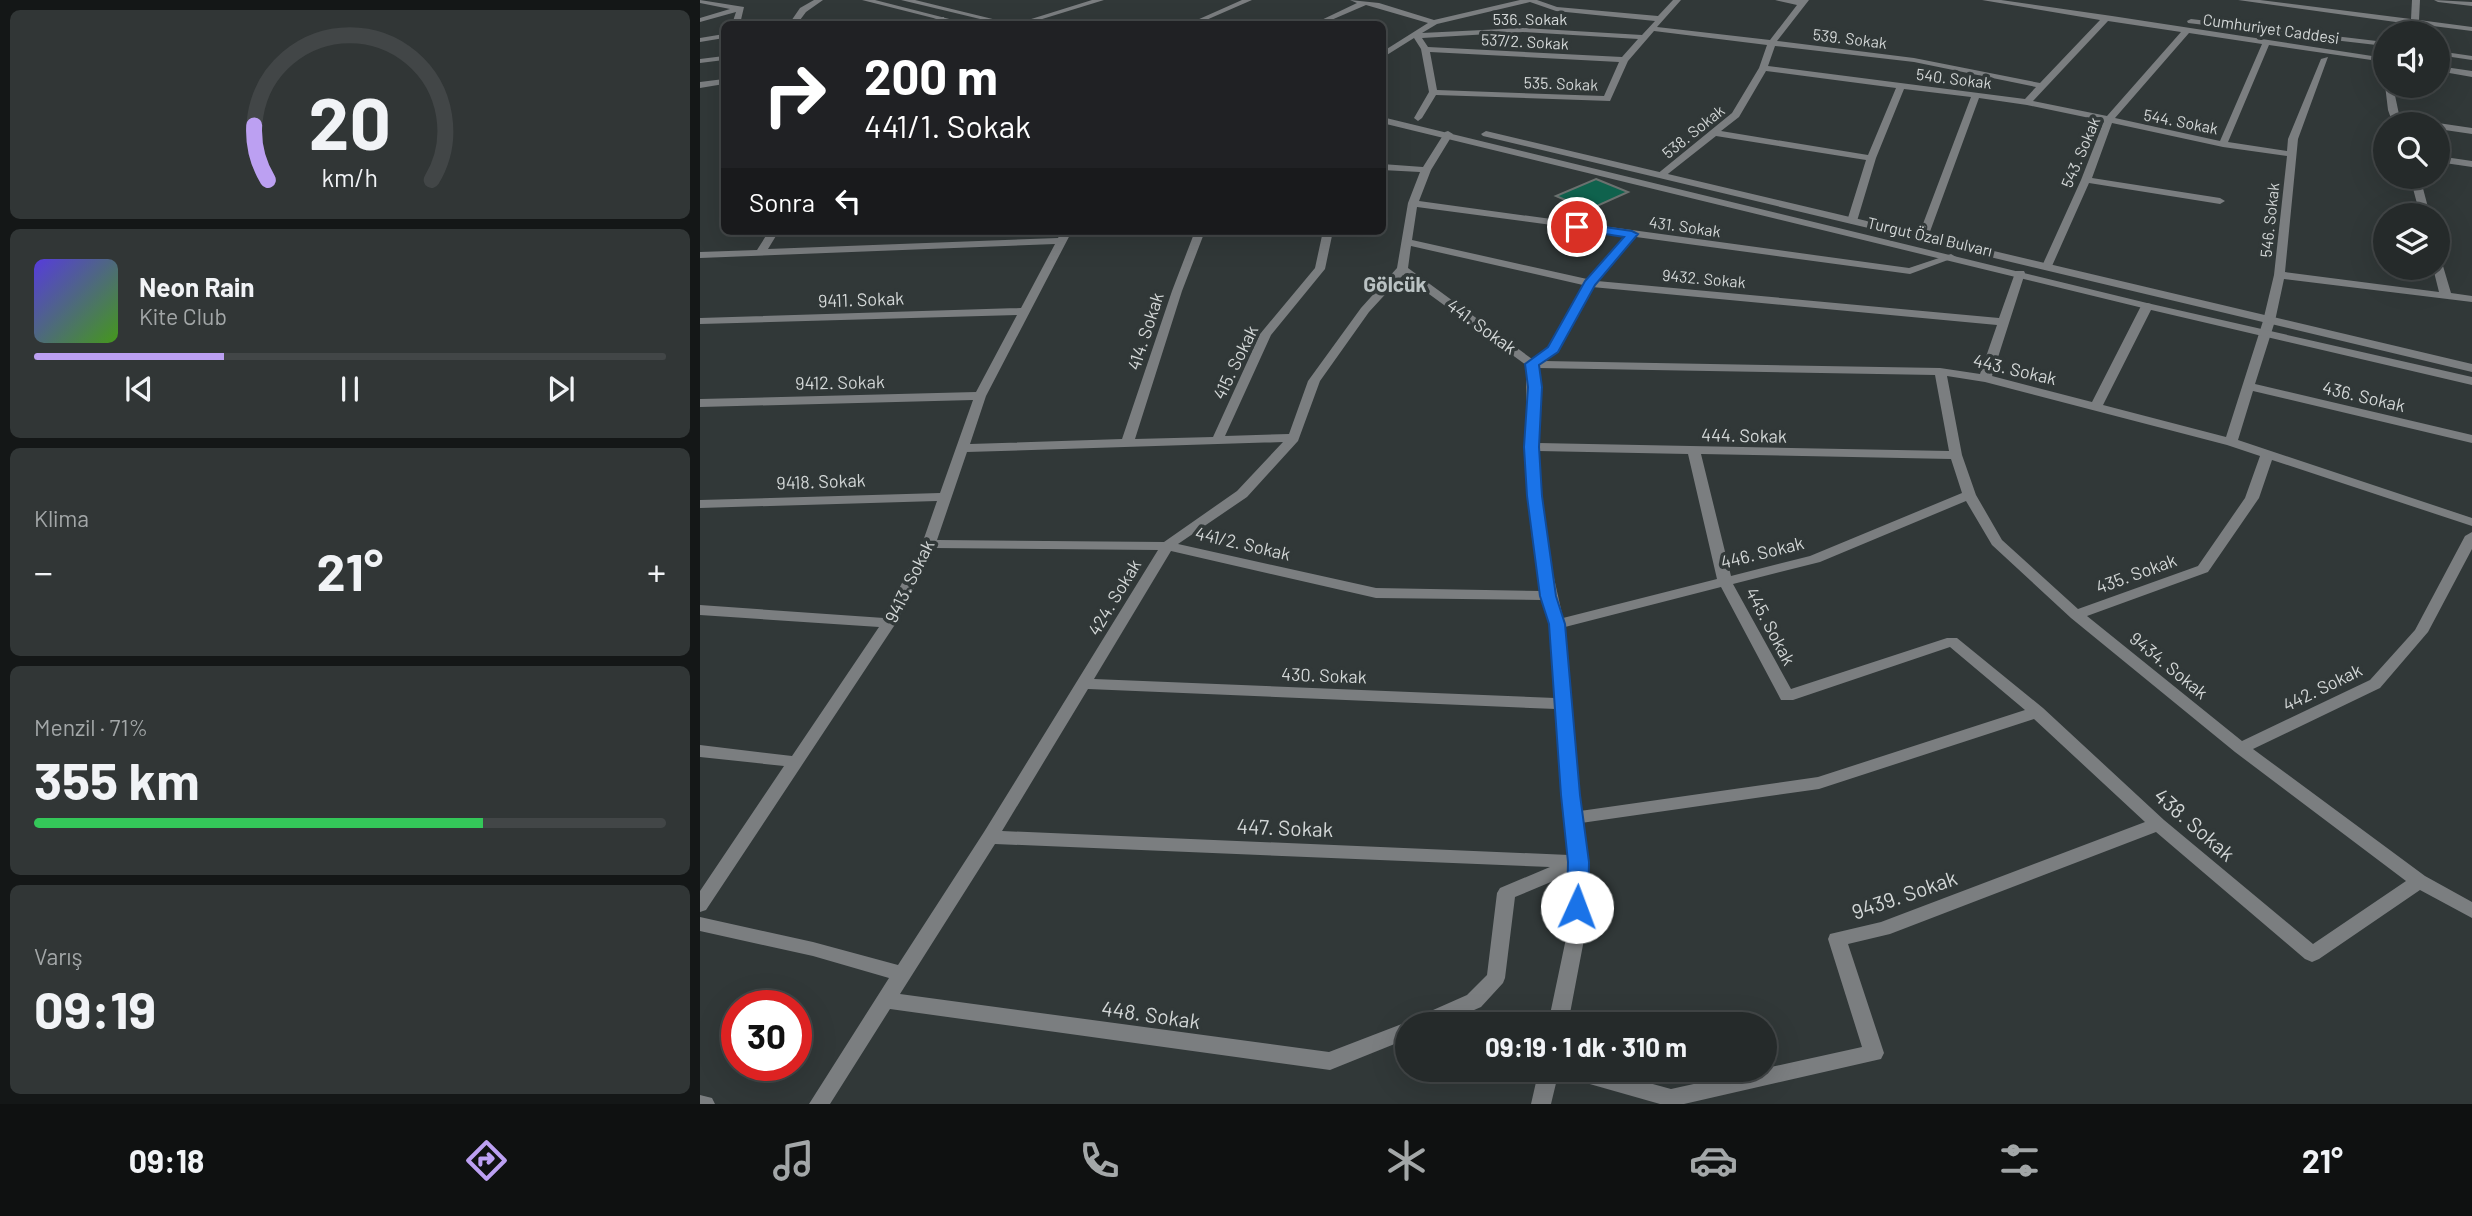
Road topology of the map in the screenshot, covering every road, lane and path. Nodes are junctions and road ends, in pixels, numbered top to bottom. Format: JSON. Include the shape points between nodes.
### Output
{"nodes":[{"id":1,"x":818,"y":0,"type":"edge"},
{"id":2,"x":866,"y":0,"type":"edge"},
{"id":3,"x":905,"y":0,"type":"edge"},
{"id":4,"x":1100,"y":0,"type":"edge"},
{"id":5,"x":1248,"y":0,"type":"edge"},
{"id":6,"x":1354,"y":0,"type":"edge"},
{"id":7,"x":1399,"y":0,"type":"edge"},
{"id":8,"x":1530,"y":0,"type":"edge"},
{"id":9,"x":1677,"y":0,"type":"edge"},
{"id":10,"x":1779,"y":0,"type":"edge"},
{"id":11,"x":1986,"y":0,"type":"edge"},
{"id":12,"x":2242,"y":0,"type":"edge"},
{"id":13,"x":2416,"y":0,"type":"edge"},
{"id":14,"x":2438,"y":0,"type":"edge"},
{"id":15,"x":700,"y":1,"type":"edge"},
{"id":16,"x":1365,"y":2,"type":"junction"},
{"id":17,"x":1804,"y":2,"type":"edge"},
{"id":18,"x":2472,"y":4,"type":"edge"},
{"id":19,"x":1379,"y":5,"type":"junction"},
{"id":20,"x":740,"y":9,"type":"junction"},
{"id":21,"x":2298,"y":16,"type":"edge"},
{"id":22,"x":2106,"y":18,"type":"junction"},
{"id":23,"x":941,"y":19,"type":"junction"},
{"id":24,"x":1661,"y":19,"type":"junction"},
{"id":25,"x":700,"y":20,"type":"edge"},
{"id":26,"x":737,"y":21,"type":"edge"},
{"id":27,"x":795,"y":21,"type":"edge"},
{"id":28,"x":933,"y":21,"type":"edge"},
{"id":29,"x":951,"y":21,"type":"edge"},
{"id":30,"x":996,"y":21,"type":"edge"},
{"id":31,"x":1029,"y":21,"type":"edge"},
{"id":32,"x":1199,"y":21,"type":"edge"},
{"id":33,"x":1324,"y":21,"type":"edge"},
{"id":34,"x":2396,"y":21,"type":"edge"},
{"id":35,"x":2415,"y":21,"type":"edge"},
{"id":36,"x":1434,"y":22,"type":"junction"},
{"id":37,"x":2450,"y":26,"type":"edge"},
{"id":38,"x":1653,"y":29,"type":"junction"},
{"id":39,"x":2472,"y":29,"type":"edge"},
{"id":40,"x":2187,"y":30,"type":"junction"},
{"id":41,"x":721,"y":36,"type":"edge"},
{"id":42,"x":1418,"y":36,"type":"junction"},
{"id":43,"x":1642,"y":37,"type":"junction"},
{"id":44,"x":700,"y":40,"type":"edge"},
{"id":45,"x":2373,"y":40,"type":"edge"},
{"id":46,"x":2267,"y":41,"type":"junction"},
{"id":47,"x":1772,"y":43,"type":"junction"},
{"id":48,"x":1425,"y":50,"type":"junction"},
{"id":49,"x":1386,"y":54,"type":"edge"},
{"id":50,"x":2450,"y":55,"type":"edge"},
{"id":51,"x":721,"y":58,"type":"edge"},
{"id":52,"x":2373,"y":58,"type":"edge"},
{"id":53,"x":2472,"y":58,"type":"edge"},
{"id":54,"x":2325,"y":59,"type":"dead end"},
{"id":55,"x":1624,"y":60,"type":"junction"},
{"id":56,"x":700,"y":61,"type":"edge"},
{"id":57,"x":1763,"y":68,"type":"junction"},
{"id":58,"x":2450,"y":71,"type":"edge"},
{"id":59,"x":2472,"y":74,"type":"edge"},
{"id":60,"x":721,"y":83,"type":"edge"},
{"id":61,"x":1901,"y":85,"type":"junction"},
{"id":62,"x":2042,"y":86,"type":"junction"},
{"id":63,"x":702,"y":87,"type":"edge"},
{"id":64,"x":1433,"y":92,"type":"junction"},
{"id":65,"x":1976,"y":95,"type":"junction"},
{"id":66,"x":2027,"y":102,"type":"junction"},
{"id":67,"x":1386,"y":111,"type":"edge"},
{"id":68,"x":1418,"y":118,"type":"junction"},
{"id":69,"x":1386,"y":121,"type":"edge"},
{"id":70,"x":2108,"y":121,"type":"junction"},
{"id":71,"x":2450,"y":128,"type":"edge"},
{"id":72,"x":2472,"y":131,"type":"edge"},
{"id":73,"x":1715,"y":132,"type":"junction"},
{"id":74,"x":1448,"y":134,"type":"junction"},
{"id":75,"x":2222,"y":144,"type":"junction"},
{"id":76,"x":2292,"y":154,"type":"junction"},
{"id":77,"x":1871,"y":158,"type":"junction"},
{"id":78,"x":2450,"y":161,"type":"edge"},
{"id":79,"x":2472,"y":164,"type":"edge"},
{"id":80,"x":1386,"y":167,"type":"edge"},
{"id":81,"x":1426,"y":170,"type":"junction"},
{"id":82,"x":1661,"y":175,"type":"junction"},
{"id":83,"x":2086,"y":180,"type":"junction"},
{"id":84,"x":2220,"y":201,"type":"dead end"},
{"id":85,"x":1413,"y":203,"type":"junction"},
{"id":86,"x":1852,"y":221,"type":"junction"},
{"id":87,"x":1632,"y":234,"type":"junction"},
{"id":88,"x":772,"y":235,"type":"edge"},
{"id":89,"x":1199,"y":235,"type":"edge"},
{"id":90,"x":1327,"y":235,"type":"edge"},
{"id":91,"x":1064,"y":236,"type":"edge"},
{"id":92,"x":1923,"y":237,"type":"junction"},
{"id":93,"x":1405,"y":241,"type":"junction"},
{"id":94,"x":761,"y":252,"type":"junction"},
{"id":95,"x":700,"y":255,"type":"edge"},
{"id":96,"x":1951,"y":257,"type":"junction"},
{"id":97,"x":2047,"y":266,"type":"junction"},
{"id":98,"x":1402,"y":269,"type":"junction"},
{"id":99,"x":2020,"y":273,"type":"junction"},
{"id":100,"x":2279,"y":275,"type":"junction"},
{"id":101,"x":2442,"y":280,"type":"edge"},
{"id":102,"x":1589,"y":283,"type":"junction"},
{"id":103,"x":2446,"y":296,"type":"junction"},
{"id":104,"x":2472,"y":299,"type":"edge"},
{"id":105,"x":2147,"y":306,"type":"junction"},
{"id":106,"x":1024,"y":311,"type":"junction"},
{"id":107,"x":700,"y":321,"type":"edge"},
{"id":108,"x":2269,"y":321,"type":"junction"},
{"id":109,"x":2004,"y":322,"type":"junction"},
{"id":110,"x":2265,"y":332,"type":"junction"},
{"id":111,"x":1532,"y":364,"type":"junction"},
{"id":112,"x":2472,"y":368,"type":"edge"},
{"id":113,"x":1940,"y":372,"type":"junction"},
{"id":114,"x":1984,"y":378,"type":"junction"},
{"id":115,"x":2472,"y":381,"type":"edge"},
{"id":116,"x":2247,"y":386,"type":"junction"},
{"id":117,"x":980,"y":397,"type":"junction"},
{"id":118,"x":700,"y":403,"type":"edge"},
{"id":119,"x":2096,"y":407,"type":"junction"},
{"id":120,"x":1294,"y":438,"type":"junction"},
{"id":121,"x":2472,"y":439,"type":"edge"},
{"id":122,"x":1217,"y":441,"type":"junction"},
{"id":123,"x":2231,"y":442,"type":"junction"},
{"id":124,"x":1127,"y":443,"type":"junction"},
{"id":125,"x":1532,"y":447,"type":"junction"},
{"id":126,"x":962,"y":448,"type":"junction"},
{"id":127,"x":1694,"y":452,"type":"junction"},
{"id":128,"x":1956,"y":455,"type":"junction"},
{"id":129,"x":2267,"y":456,"type":"junction"},
{"id":130,"x":1969,"y":495,"type":"junction"},
{"id":131,"x":943,"y":496,"type":"junction"},
{"id":132,"x":700,"y":503,"type":"edge"},
{"id":133,"x":2472,"y":522,"type":"edge"},
{"id":134,"x":2472,"y":536,"type":"edge"},
{"id":135,"x":929,"y":544,"type":"junction"},
{"id":136,"x":1167,"y":546,"type":"junction"},
{"id":137,"x":1726,"y":582,"type":"junction"},
{"id":138,"x":1548,"y":596,"type":"junction"},
{"id":139,"x":700,"y":610,"type":"edge"},
{"id":140,"x":2076,"y":615,"type":"junction"},
{"id":141,"x":889,"y":623,"type":"junction"},
{"id":142,"x":1557,"y":624,"type":"junction"},
{"id":143,"x":1952,"y":640,"type":"joint"},
{"id":144,"x":1084,"y":684,"type":"junction"},
{"id":145,"x":1562,"y":704,"type":"junction"},
{"id":146,"x":2037,"y":712,"type":"junction"},
{"id":147,"x":2241,"y":748,"type":"junction"},
{"id":148,"x":700,"y":751,"type":"edge"},
{"id":149,"x":797,"y":762,"type":"junction"},
{"id":150,"x":1572,"y":818,"type":"junction"},
{"id":151,"x":2158,"y":824,"type":"junction"},
{"id":152,"x":990,"y":837,"type":"junction"},
{"id":153,"x":1578,"y":862,"type":"junction"},
{"id":154,"x":2419,"y":881,"type":"junction"},
{"id":155,"x":706,"y":886,"type":"edge"},
{"id":156,"x":700,"y":905,"type":"edge"},
{"id":157,"x":2472,"y":911,"type":"edge"},
{"id":158,"x":700,"y":924,"type":"edge"},
{"id":159,"x":901,"y":974,"type":"junction"},
{"id":160,"x":884,"y":1000,"type":"junction"},
{"id":161,"x":1449,"y":1012,"type":"edge"},
{"id":162,"x":1560,"y":1012,"type":"edge"},
{"id":163,"x":1395,"y":1035,"type":"edge"},
{"id":164,"x":1546,"y":1082,"type":"edge"},
{"id":165,"x":1609,"y":1082,"type":"edge"},
{"id":166,"x":1673,"y":1101,"type":"edge"},
{"id":167,"x":700,"y":1104,"type":"edge"},
{"id":168,"x":705,"y":1104,"type":"edge"},
{"id":169,"x":819,"y":1104,"type":"edge"},
{"id":170,"x":1541,"y":1104,"type":"edge"}],
"edges":[{"from":1,"to":27,"type":"street"},
{"from":2,"to":23,"type":"street"},
{"from":3,"to":30,"type":"street"},
{"from":4,"to":31,"type":"street"},
{"from":5,"to":32,"type":"street"},
{"from":6,"to":16,"type":"street"},
{"from":7,"to":19,"type":"street"},
{"from":8,"to":24,"type":"street","via":[[1556,9]]},
{"from":8,"to":36,"type":"street"},
{"from":9,"to":24,"type":"street","name":"535. Sokak"},
{"from":10,"to":17,"type":"street"},
{"from":11,"to":22,"type":"street","name":"Cumhuriyet Caddesi"},
{"from":12,"to":21,"type":"street"},
{"from":13,"to":35,"type":"street"},
{"from":14,"to":18,"type":"street"},
{"from":15,"to":20,"type":"street"},
{"from":16,"to":19,"type":"street"},
{"from":16,"to":33,"type":"street"},
{"from":17,"to":47,"type":"street","name":"538. Sokak"},
{"from":19,"to":36,"type":"street"},
{"from":20,"to":25,"type":"street"},
{"from":20,"to":26,"type":"street"},
{"from":21,"to":22,"type":"street"},
{"from":21,"to":34,"type":"street"},
{"from":21,"to":45,"type":"street"},
{"from":22,"to":40,"type":"street","name":"Cumhuriyet Caddesi"},
{"from":22,"to":62,"type":"street"},
{"from":23,"to":28,"type":"street"},
{"from":23,"to":29,"type":"street"},
{"from":24,"to":38,"type":"street","name":"535. Sokak"},
{"from":36,"to":42,"type":"street"},
{"from":37,"to":39,"type":"street"},
{"from":38,"to":43,"type":"street","name":"535. Sokak"},
{"from":38,"to":47,"type":"street","name":"539. Sokak"},
{"from":40,"to":46,"type":"street","name":"Cumhuriyet Caddesi"},
{"from":40,"to":70,"type":"street","name":"543. Sokak"},
{"from":41,"to":44,"type":"street"},
{"from":42,"to":43,"type":"street","name":"536. Sokak","via":[[1523,30]]},
{"from":42,"to":48,"type":"street"},
{"from":42,"to":49,"type":"street"},
{"from":43,"to":55,"type":"street","name":"535. Sokak"},
{"from":46,"to":52,"type":"street","name":"Cumhuriyet Caddesi"},
{"from":46,"to":75,"type":"street","name":"544. Sokak"},
{"from":47,"to":57,"type":"street","name":"538. Sokak"},
{"from":47,"to":62,"type":"street","name":"539. Sokak","via":[[1914,60]]},
{"from":48,"to":55,"type":"street","name":"537/2. Sokak"},
{"from":48,"to":64,"type":"street"},
{"from":50,"to":53,"type":"street"},
{"from":51,"to":56,"type":"street"},
{"from":54,"to":76,"type":"street","name":"546. Sokak","via":[[2293,139]]},
{"from":55,"to":64,"type":"street","name":"535. Sokak","via":[[1606,99]]},
{"from":57,"to":61,"type":"street","name":"540. Sokak"},
{"from":57,"to":73,"type":"street","name":"538. Sokak","via":[[1736,115]]},
{"from":58,"to":59,"type":"street"},
{"from":60,"to":63,"type":"street"},
{"from":61,"to":65,"type":"street","name":"540. Sokak"},
{"from":61,"to":77,"type":"street"},
{"from":62,"to":66,"type":"street"},
{"from":64,"to":68,"type":"street"},
{"from":65,"to":66,"type":"street","name":"540. Sokak"},
{"from":65,"to":92,"type":"street"},
{"from":66,"to":70,"type":"street","name":"540. Sokak"},
{"from":67,"to":68,"type":"street","name":"Turgut Özal Bulvarı"},
{"from":68,"to":82,"type":"street","name":"Turgut Özal Bulvarı"},
{"from":69,"to":74,"type":"street","name":"Turgut Özal Bulvarı"},
{"from":70,"to":75,"type":"street","name":"544. Sokak"},
{"from":70,"to":83,"type":"street","name":"543. Sokak"},
{"from":71,"to":72,"type":"street"},
{"from":73,"to":77,"type":"street"},
{"from":73,"to":82,"type":"street","name":"538. Sokak"},
{"from":74,"to":81,"type":"street"},
{"from":74,"to":96,"type":"street","name":"Turgut Özal Bulvarı"},
{"from":75,"to":76,"type":"street"},
{"from":76,"to":100,"type":"street","name":"546. Sokak"},
{"from":77,"to":86,"type":"street"},
{"from":78,"to":79,"type":"street"},
{"from":80,"to":81,"type":"street"},
{"from":81,"to":85,"type":"street"},
{"from":82,"to":86,"type":"street","name":"Turgut Özal Bulvarı"},
{"from":83,"to":84,"type":"street"},
{"from":83,"to":97,"type":"street","name":"543. Sokak"},
{"from":85,"to":87,"type":"street","name":"431. Sokak"},
{"from":85,"to":93,"type":"street"},
{"from":86,"to":92,"type":"street","name":"Turgut Özal Bulvarı"},
{"from":87,"to":96,"type":"street","name":"431. Sokak","via":[[1910,271]]},
{"from":87,"to":102,"type":"street"},
{"from":88,"to":94,"type":"street"},
{"from":89,"to":124,"type":"street","name":"414. Sokak"},
{"from":90,"to":122,"type":"street","name":"415. Sokak","via":[[1320,269],[1266,334]]},
{"from":91,"to":94,"type":"street"},
{"from":91,"to":106,"type":"street","name":"9413. Sokak"},
{"from":92,"to":97,"type":"street","name":"Turgut Özal Bulvarı"},
{"from":93,"to":98,"type":"street"},
{"from":93,"to":102,"type":"street","name":"9432. Sokak"},
{"from":94,"to":95,"type":"street"},
{"from":96,"to":99,"type":"street","name":"Turgut Özal Bulvarı"},
{"from":97,"to":108,"type":"street","name":"Turgut Özal Bulvarı"},
{"from":98,"to":111,"type":"street","name":"441. Sokak"},
{"from":98,"to":120,"type":"street","name":"424. Sokak","via":[[1314,381]]},
{"from":99,"to":105,"type":"street","name":"Turgut Özal Bulvarı"},
{"from":99,"to":109,"type":"street"},
{"from":100,"to":103,"type":"street"},
{"from":100,"to":108,"type":"street","name":"546. Sokak"},
{"from":101,"to":103,"type":"street"},
{"from":102,"to":109,"type":"street","name":"9432. Sokak"},
{"from":102,"to":111,"type":"street","via":[[1553,349]]},
{"from":103,"to":104,"type":"street"},
{"from":105,"to":110,"type":"street","name":"Turgut Özal Bulvarı"},
{"from":105,"to":119,"type":"street"},
{"from":106,"to":107,"type":"street","name":"9411. Sokak"},
{"from":106,"to":117,"type":"street","name":"9413. Sokak"},
{"from":108,"to":110,"type":"street","name":"546. Sokak"},
{"from":108,"to":112,"type":"street","name":"Turgut Özal Bulvarı"},
{"from":109,"to":114,"type":"street"},
{"from":110,"to":115,"type":"street","name":"Turgut Özal Bulvarı"},
{"from":110,"to":116,"type":"street","name":"546. Sokak"},
{"from":111,"to":113,"type":"street","name":"443. Sokak"},
{"from":111,"to":125,"type":"street","name":"441. Sokak"},
{"from":113,"to":114,"type":"street","name":"443. Sokak"},
{"from":113,"to":128,"type":"street","name":"9434. Sokak"},
{"from":114,"to":119,"type":"street","name":"443. Sokak"},
{"from":116,"to":121,"type":"street","name":"436. Sokak"},
{"from":116,"to":123,"type":"street","name":"546. Sokak"},
{"from":117,"to":118,"type":"street","name":"9412. Sokak"},
{"from":117,"to":126,"type":"street","name":"9413. Sokak"},
{"from":119,"to":123,"type":"street","name":"443. Sokak"},
{"from":120,"to":122,"type":"street"},
{"from":120,"to":136,"type":"street","name":"424. Sokak","via":[[1242,494]]},
{"from":122,"to":124,"type":"street"},
{"from":123,"to":129,"type":"street","name":"443. Sokak"},
{"from":124,"to":126,"type":"street"},
{"from":125,"to":127,"type":"street","name":"444. Sokak"},
{"from":125,"to":138,"type":"street","name":"441. Sokak"},
{"from":126,"to":131,"type":"street","name":"9413. Sokak"},
{"from":127,"to":128,"type":"street","name":"444. Sokak"},
{"from":127,"to":137,"type":"street","name":"445. Sokak"},
{"from":128,"to":130,"type":"street","name":"9434. Sokak"},
{"from":129,"to":133,"type":"street","name":"443. Sokak"},
{"from":129,"to":140,"type":"street","name":"435. Sokak","via":[[2252,498],[2203,569]]},
{"from":130,"to":137,"type":"street","name":"446. Sokak","via":[[1815,559]]},
{"from":130,"to":140,"type":"street","name":"9434. Sokak","via":[[1997,542]]},
{"from":131,"to":132,"type":"street","name":"9418. Sokak"},
{"from":131,"to":135,"type":"street","name":"9413. Sokak"},
{"from":134,"to":147,"type":"street","name":"442. Sokak","via":[[2421,632],[2375,684]]},
{"from":135,"to":136,"type":"street","name":"441/2. Sokak"},
{"from":135,"to":141,"type":"street","name":"9413. Sokak"},
{"from":136,"to":138,"type":"street","name":"441/2. Sokak","via":[[1376,593]]},
{"from":136,"to":144,"type":"street","name":"424. Sokak"},
{"from":137,"to":142,"type":"street","name":"446. Sokak"},
{"from":137,"to":143,"type":"street","name":"445. Sokak","via":[[1787,696]]},
{"from":138,"to":142,"type":"street","name":"441. Sokak"},
{"from":139,"to":141,"type":"street"},
{"from":140,"to":147,"type":"street","name":"9434. Sokak"},
{"from":141,"to":149,"type":"street","name":"9413. Sokak"},
{"from":142,"to":145,"type":"street","name":"441. Sokak"},
{"from":143,"to":146,"type":"street","name":"438. Sokak"},
{"from":144,"to":145,"type":"street","name":"430. Sokak"},
{"from":144,"to":152,"type":"street","name":"424. Sokak"},
{"from":145,"to":150,"type":"street","name":"441. Sokak"},
{"from":146,"to":150,"type":"street","via":[[1819,783]]},
{"from":146,"to":151,"type":"street","name":"438. Sokak"},
{"from":147,"to":154,"type":"street","name":"9434. Sokak"},
{"from":148,"to":149,"type":"street"},
{"from":149,"to":155,"type":"street","name":"9413. Sokak"},
{"from":150,"to":153,"type":"street","name":"441. Sokak"},
{"from":151,"to":154,"type":"street","name":"438. Sokak","via":[[2312,954]]},
{"from":151,"to":166,"type":"street","name":"9439. Sokak","via":[[1882,929],[1837,939],[1874,1052]]},
{"from":152,"to":153,"type":"street","name":"447. Sokak"},
{"from":152,"to":159,"type":"street","name":"424. Sokak"},
{"from":153,"to":161,"type":"street","via":[[1506,893],[1496,978],[1474,1001]]},
{"from":153,"to":162,"type":"street","name":"441. Sokak","via":[[1577,929]]},
{"from":154,"to":157,"type":"street","name":"9434. Sokak"},
{"from":155,"to":156,"type":"street","name":"9413. Sokak"},
{"from":158,"to":159,"type":"street"},
{"from":159,"to":160,"type":"street","name":"424. Sokak"},
{"from":160,"to":163,"type":"street","name":"448. Sokak","via":[[1330,1061]]},
{"from":160,"to":169,"type":"street","name":"424. Sokak"},
{"from":164,"to":170,"type":"street"},
{"from":165,"to":166,"type":"street","name":"9439. Sokak"},
{"from":167,"to":168,"type":"street"}]}
